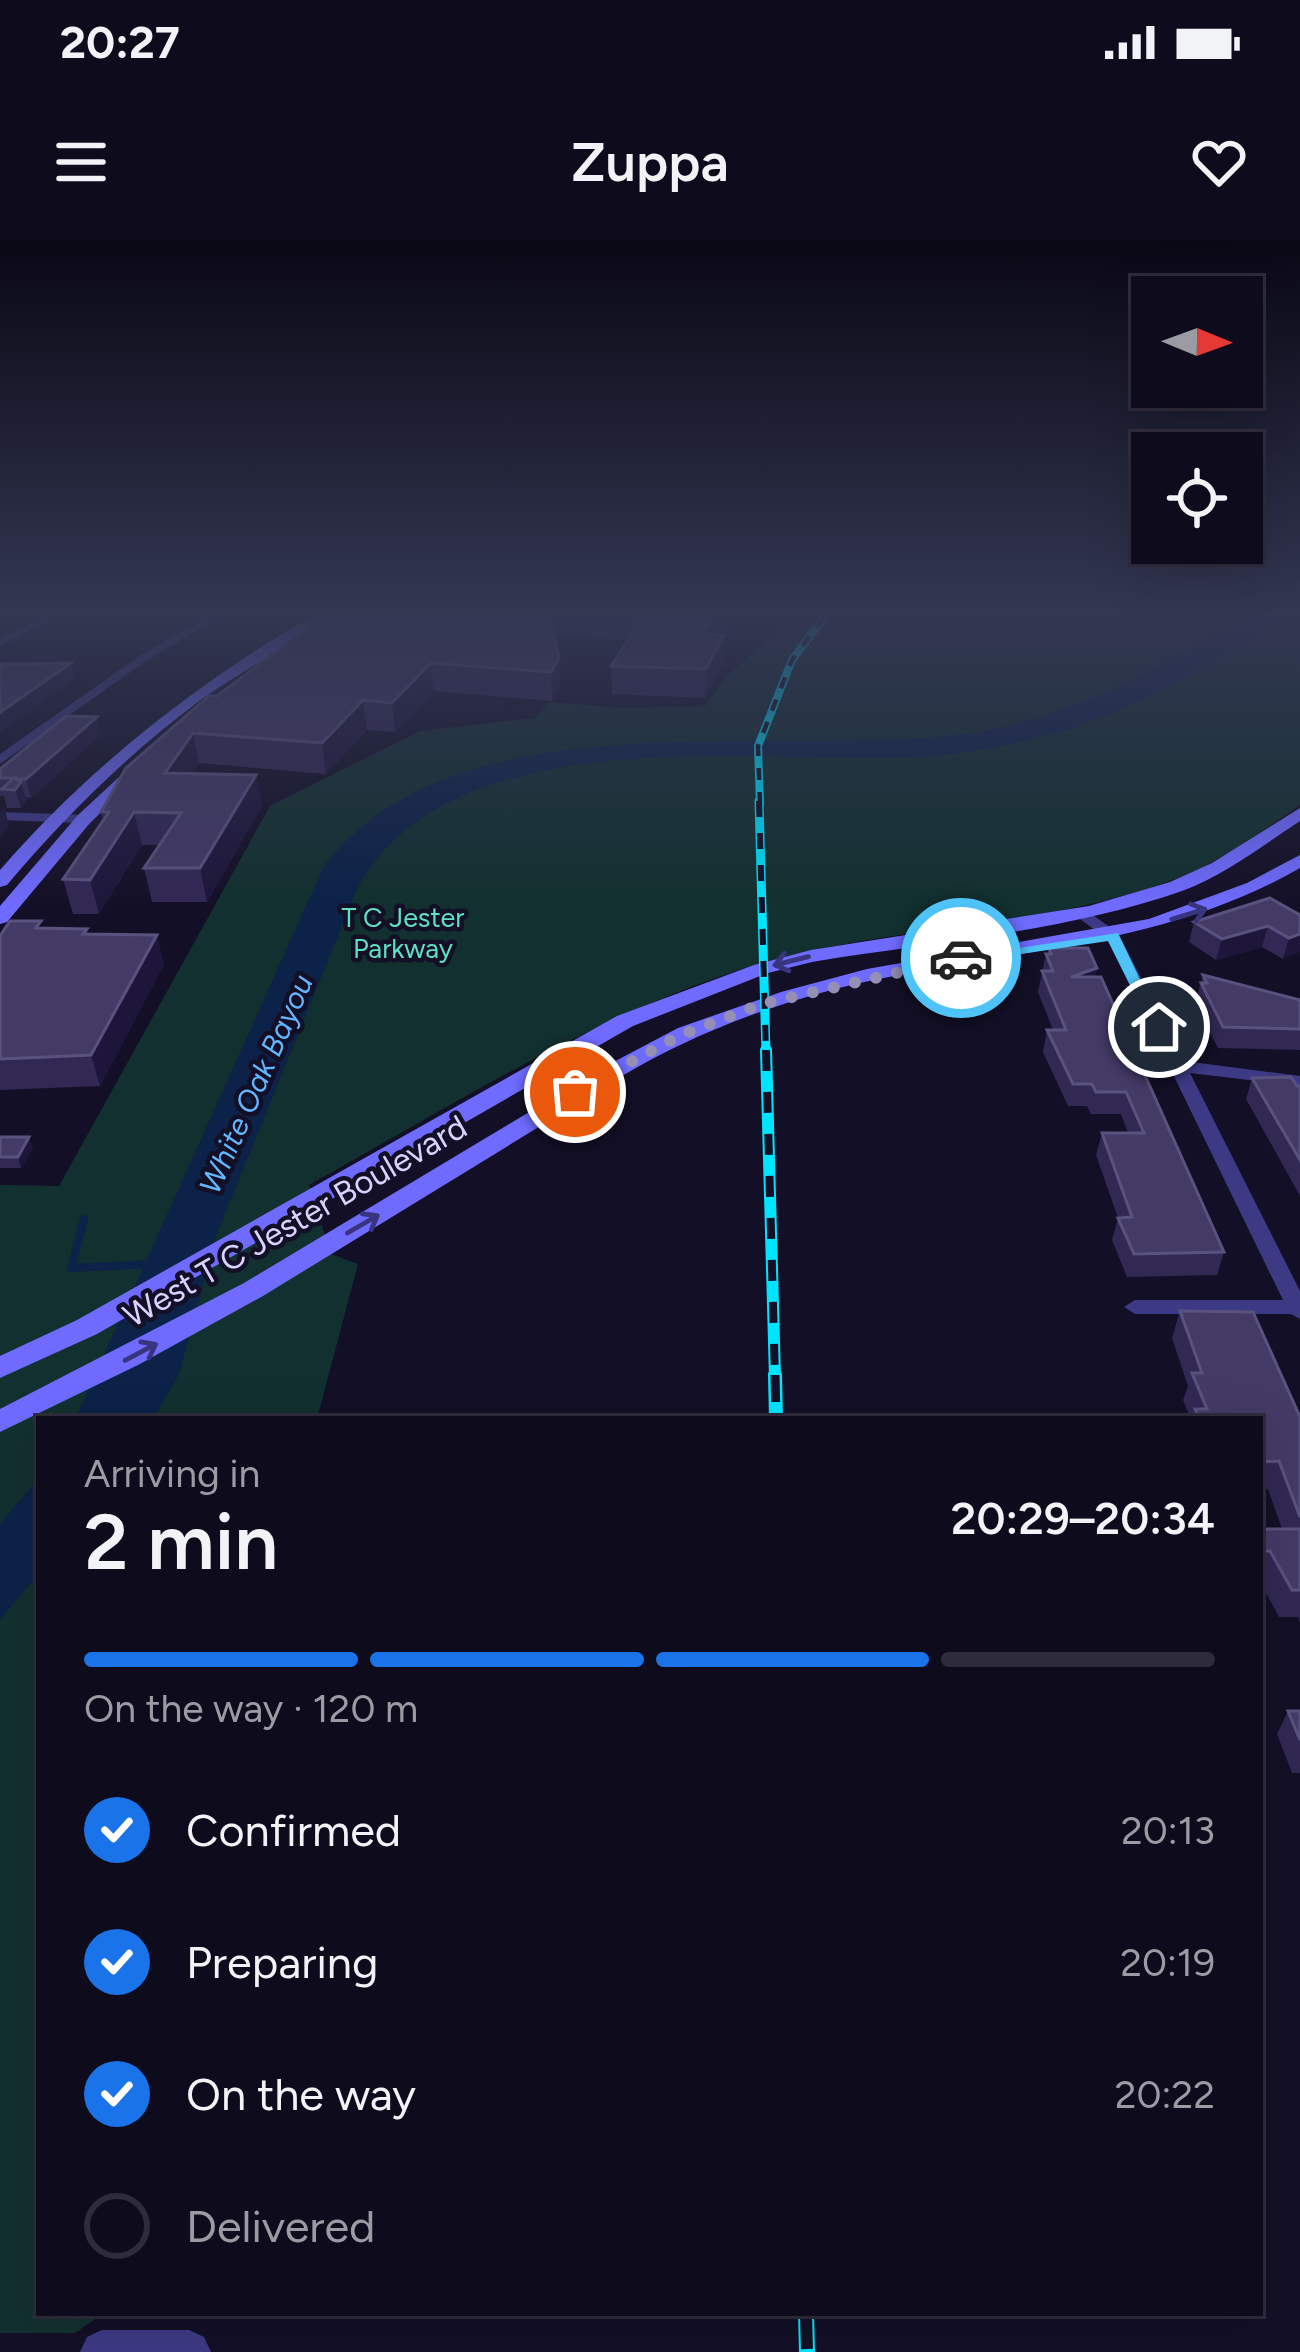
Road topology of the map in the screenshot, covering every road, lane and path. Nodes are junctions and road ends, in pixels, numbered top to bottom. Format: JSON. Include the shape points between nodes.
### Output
{"nodes":[{"id":1,"x":68,"y":711,"type":"edge"},
{"id":2,"x":183,"y":711,"type":"edge"},
{"id":3,"x":205,"y":711,"type":"edge"},
{"id":4,"x":151,"y":735,"type":"junction"},
{"id":5,"x":172,"y":736,"type":"junction"},
{"id":6,"x":0,"y":739,"type":"edge"},
{"id":7,"x":25,"y":740,"type":"junction"},
{"id":8,"x":0,"y":760,"type":"edge"},
{"id":9,"x":1300,"y":813,"type":"edge"},
{"id":10,"x":0,"y":816,"type":"edge"},
{"id":11,"x":58,"y":818,"type":"junction"},
{"id":12,"x":84,"y":819,"type":"junction"},
{"id":13,"x":1300,"y":860,"type":"edge"},
{"id":14,"x":0,"y":881,"type":"edge"},
{"id":15,"x":1081,"y":913,"type":"junction"},
{"id":16,"x":0,"y":918,"type":"edge"},
{"id":17,"x":1113,"y":936,"type":"junction"},
{"id":18,"x":863,"y":945,"type":"junction"},
{"id":19,"x":889,"y":970,"type":"junction"},
{"id":20,"x":1178,"y":1066,"type":"junction"},
{"id":21,"x":536,"y":1069,"type":"junction"},
{"id":22,"x":1300,"y":1082,"type":"edge"},
{"id":23,"x":575,"y":1092,"type":"junction"},
{"id":24,"x":1135,"y":1307,"type":"dead end"},
{"id":25,"x":1299,"y":1309,"type":"edge"},
{"id":26,"x":0,"y":1368,"type":"edge"},
{"id":27,"x":0,"y":1420,"type":"edge"},
{"id":28,"x":102,"y":2352,"type":"edge"},
{"id":29,"x":189,"y":2352,"type":"edge"}],
"edges":[{"from":1,"to":7,"type":"street"},
{"from":2,"to":4,"type":"main road"},
{"from":3,"to":5,"type":"main road"},
{"from":4,"to":5,"type":"main road"},
{"from":4,"to":11,"type":"main road"},
{"from":5,"to":12,"type":"main road"},
{"from":6,"to":7,"type":"street"},
{"from":7,"to":8,"type":"street"},
{"from":9,"to":15,"type":"main road","name":"West T C Jester Boulevard","via":[[1177,886]]},
{"from":10,"to":11,"type":"street"},
{"from":11,"to":12,"type":"street"},
{"from":11,"to":14,"type":"main road"},
{"from":12,"to":16,"type":"main road"},
{"from":17,"to":13,"type":"main road","name":"West T C Jester Boulevard","one_way":true,"via":[[1220,905]]},
{"from":15,"to":17,"type":"street"},
{"from":15,"to":18,"type":"main road","name":"West T C Jester Boulevard"},
{"from":17,"to":19,"type":"main road","name":"West T C Jester Boulevard"},
{"from":17,"to":20,"type":"street"},
{"from":18,"to":19,"type":"main road"},
{"from":18,"to":21,"type":"main road","name":"West T C Jester Boulevard","one_way":true,"via":[[692,993]]},
{"from":19,"to":23,"type":"main road","name":"West T C Jester Boulevard","via":[[681,1035]]},
{"from":20,"to":22,"type":"street"},
{"from":20,"to":25,"type":"street"},
{"from":21,"to":23,"type":"main road"},
{"from":21,"to":26,"type":"main road","name":"West T C Jester Boulevard","via":[[88,1327]]},
{"from":27,"to":23,"type":"main road","name":"West T C Jester Boulevard","one_way":true,"via":[[194,1324]]},
{"from":24,"to":25,"type":"street"},
{"from":28,"to":29,"type":"street"}]}
